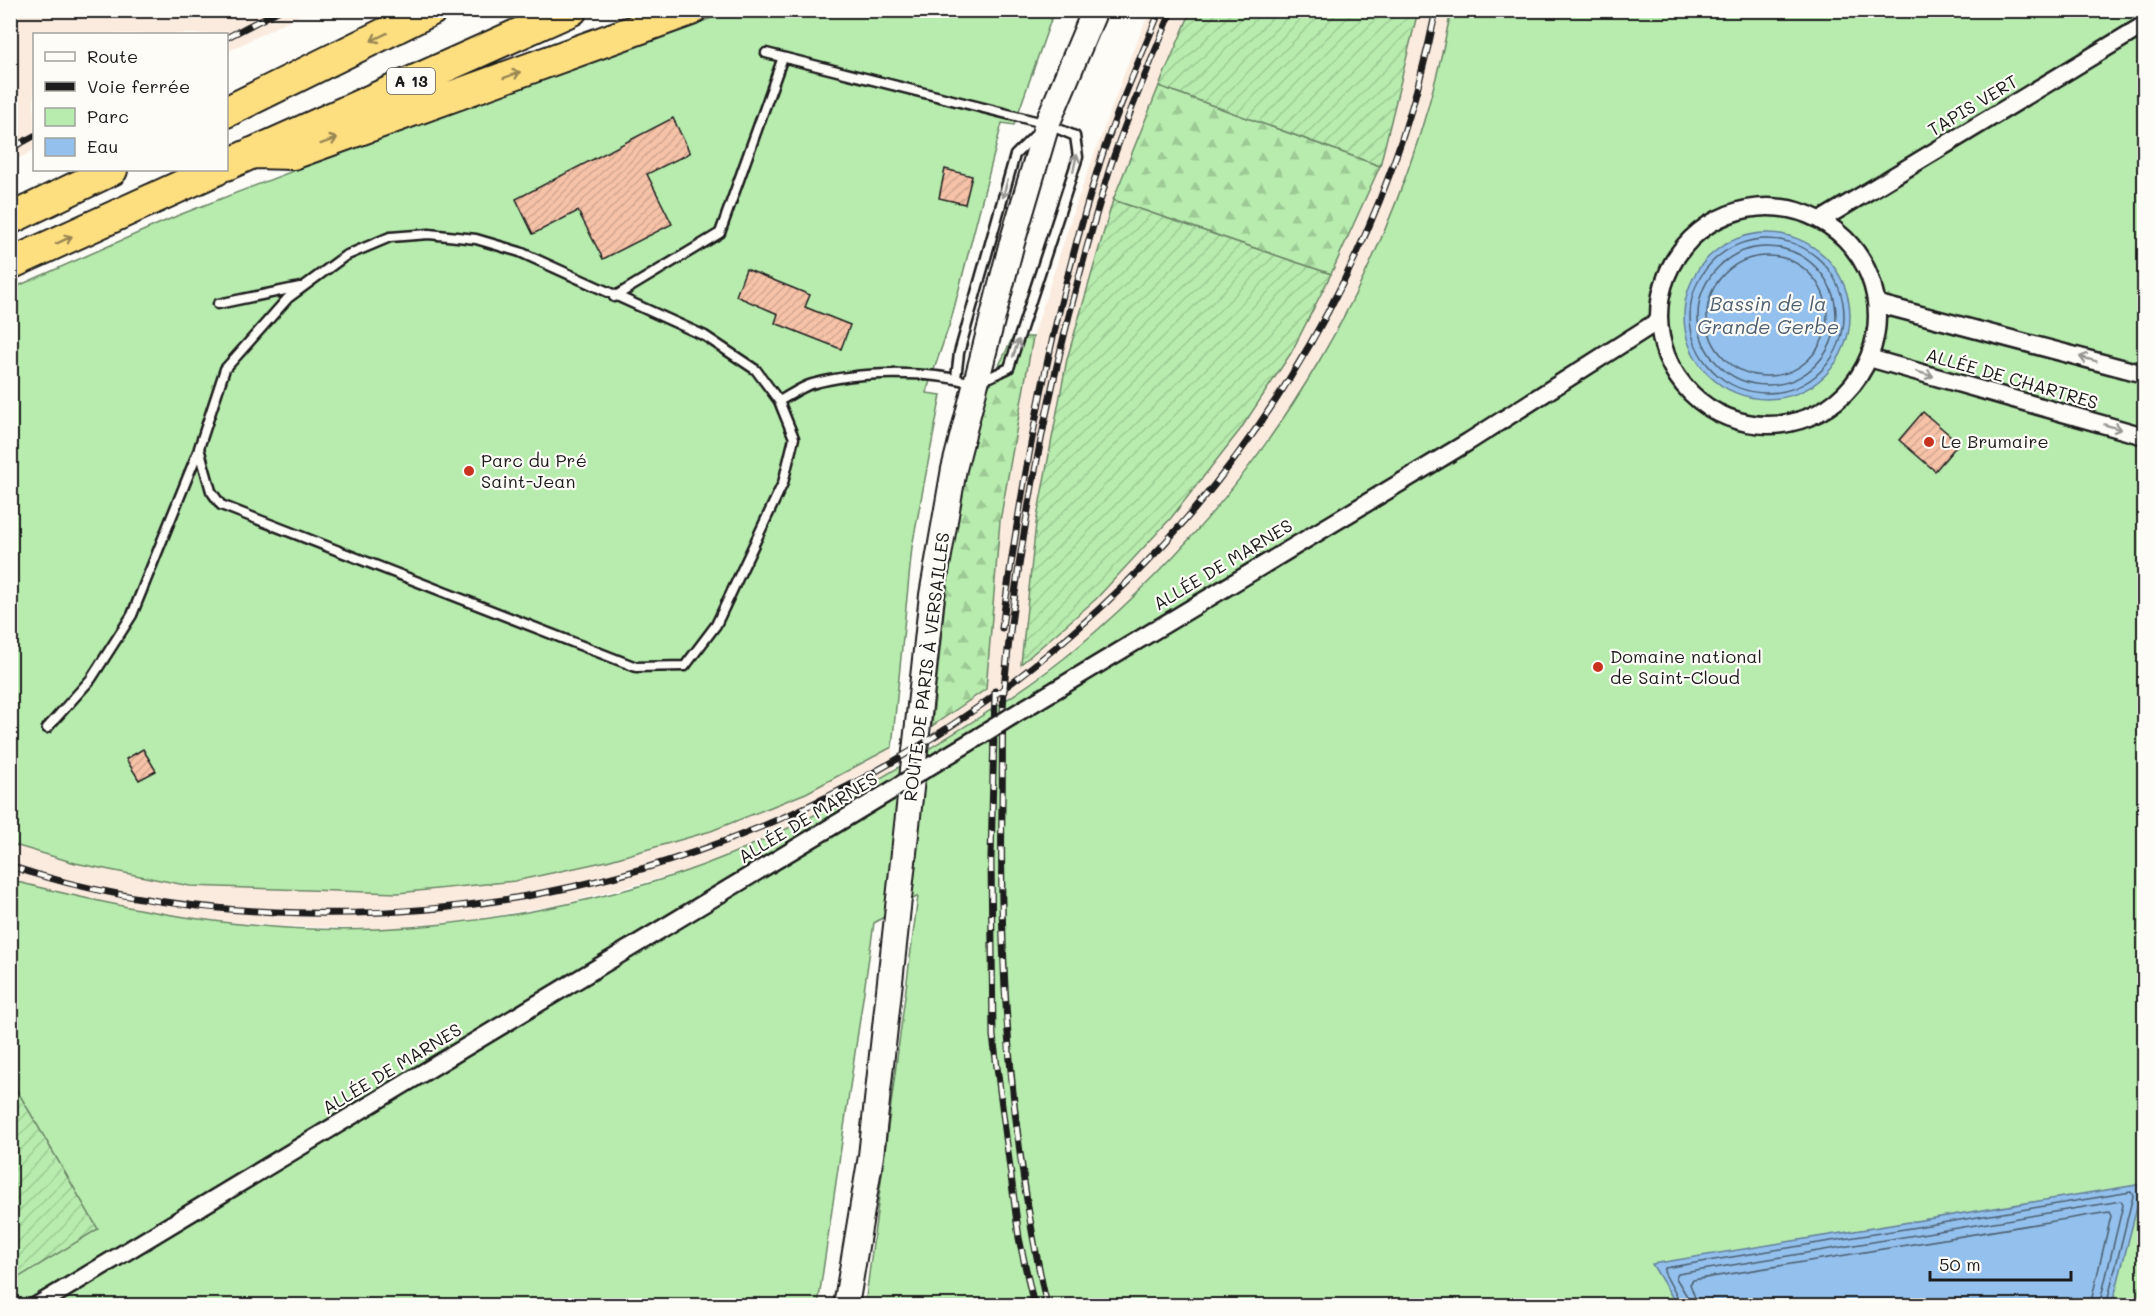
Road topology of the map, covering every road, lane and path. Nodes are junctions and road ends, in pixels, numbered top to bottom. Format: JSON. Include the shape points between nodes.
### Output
{"nodes":[{"id":1,"x":432,"y":10,"type":"edge"},
{"id":2,"x":572,"y":10,"type":"edge"},
{"id":3,"x":691,"y":10,"type":"edge"},
{"id":4,"x":1095,"y":10,"type":"edge"},
{"id":5,"x":2145,"y":26,"type":"edge"},
{"id":6,"x":766,"y":53,"type":"dead end"},
{"id":7,"x":783,"y":57,"type":"junction"},
{"id":8,"x":228,"y":111,"type":"edge"},
{"id":9,"x":1047,"y":124,"type":"junction"},
{"id":10,"x":239,"y":159,"type":"edge"},
{"id":11,"x":110,"y":171,"type":"edge"},
{"id":12,"x":214,"y":171,"type":"edge"},
{"id":13,"x":10,"y":219,"type":"edge"},
{"id":14,"x":1821,"y":220,"type":"junction"},
{"id":15,"x":10,"y":264,"type":"edge"},
{"id":16,"x":304,"y":287,"type":"junction"},
{"id":17,"x":614,"y":297,"type":"junction"},
{"id":18,"x":218,"y":304,"type":"dead end"},
{"id":19,"x":1879,"y":304,"type":"junction"},
{"id":20,"x":1658,"y":321,"type":"junction"},
{"id":21,"x":1869,"y":358,"type":"junction"},
{"id":22,"x":2145,"y":374,"type":"edge"},
{"id":23,"x":965,"y":381,"type":"junction"},
{"id":24,"x":779,"y":401,"type":"junction"},
{"id":25,"x":2145,"y":436,"type":"edge"},
{"id":26,"x":199,"y":448,"type":"junction"},
{"id":27,"x":47,"y":728,"type":"dead end"},
{"id":28,"x":36,"y":1305,"type":"edge"},
{"id":29,"x":846,"y":1305,"type":"edge"}],
"edges":[{"from":1,"to":8,"type":"highway","one_way":true},
{"from":2,"to":10,"type":"highway","number":"A 13"},
{"from":10,"to":3,"type":"highway","one_way":true,"via":[[293,154]]},
{"from":4,"to":9,"type":"main road","name":"ROUTE DE PARIS À VERSAILLES"},
{"from":5,"to":14,"type":"street","name":"TAPIS VERT"},
{"from":6,"to":7,"type":"lane"},
{"from":7,"to":9,"type":"lane"},
{"from":7,"to":17,"type":"lane","via":[[720,233]]},
{"from":9,"to":23,"type":"main road","name":"ROUTE DE PARIS À VERSAILLES"},
{"from":23,"to":9,"type":"lane","one_way":true,"via":[[1009,368],[1078,157],[1075,136]]},
{"from":11,"to":13,"type":"highway"},
{"from":15,"to":12,"type":"highway","one_way":true},
{"from":14,"to":19,"type":"street","via":[[1855,249]]},
{"from":14,"to":20,"type":"street","via":[[1788,209],[1754,208],[1715,220],[1692,237],[1674,260],[1662,286]]},
{"from":16,"to":17,"type":"lane","via":[[345,256],[390,237],[429,234],[476,239],[520,252]]},
{"from":16,"to":18,"type":"lane"},
{"from":16,"to":26,"type":"lane","via":[[288,298],[225,369]]},
{"from":17,"to":24,"type":"lane","via":[[705,336],[756,370]]},
{"from":19,"to":21,"type":"street"},
{"from":22,"to":19,"type":"street","name":"ALLÉE DE CHARTRES","one_way":true},
{"from":20,"to":21,"type":"street","via":[[1666,355],[1683,386],[1717,414],[1744,423],[1789,424],[1818,414],[1843,396]]},
{"from":20,"to":28,"type":"street","name":"ALLÉE DE MARNES","bridge":true,"via":[[1468,442]]},
{"from":21,"to":25,"type":"street","name":"ALLÉE DE CHARTRES","one_way":true},
{"from":23,"to":24,"type":"lane","via":[[913,375],[855,377],[810,384]]},
{"from":23,"to":29,"type":"main road","name":"ROUTE DE PARIS À VERSAILLES","via":[[932,595],[871,1156]]},
{"from":24,"to":26,"type":"lane","via":[[794,438],[783,483],[716,626],[685,666],[636,668],[221,505],[211,491]]},
{"from":26,"to":27,"type":"lane","via":[[132,615],[91,679]]}]}
